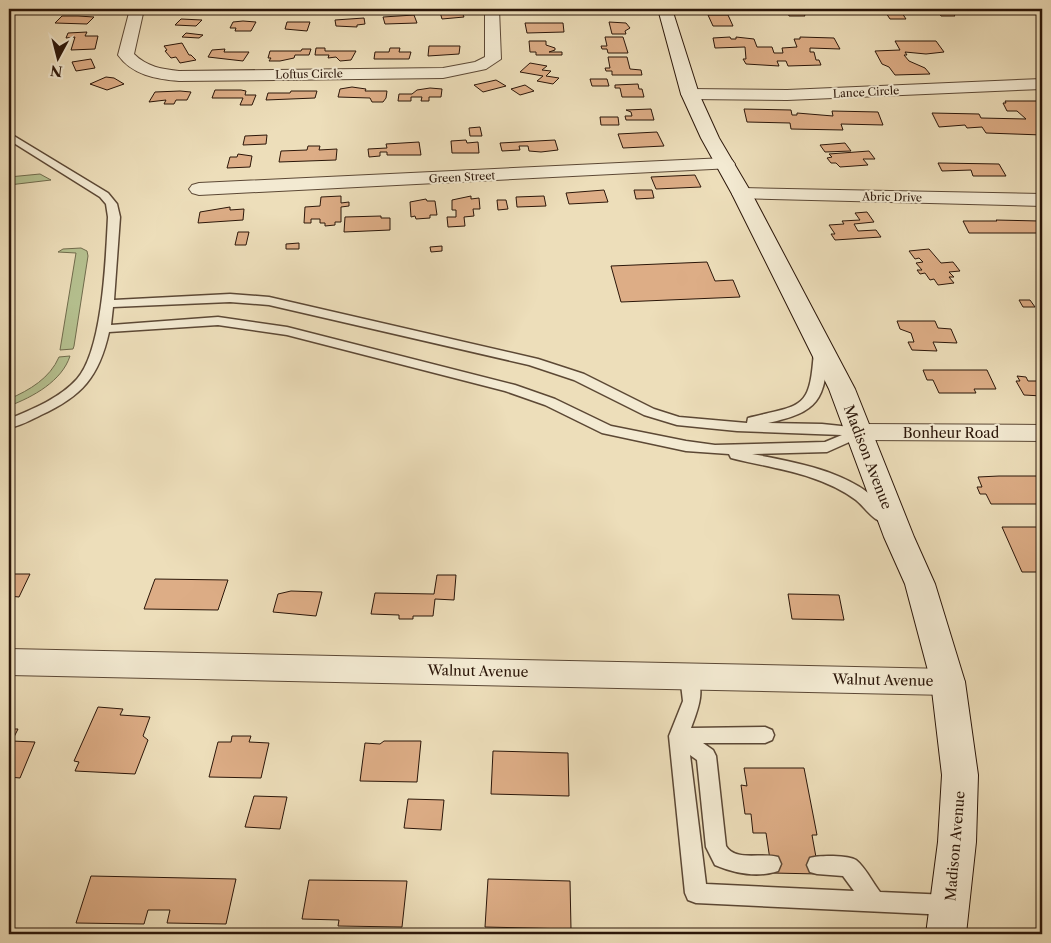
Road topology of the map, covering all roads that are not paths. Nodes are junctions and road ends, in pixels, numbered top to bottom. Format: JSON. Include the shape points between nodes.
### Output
{"nodes":[{"id":1,"x":137,"y":9,"type":"edge"},
{"id":2,"x":492,"y":9,"type":"edge"},
{"id":3,"x":665,"y":9,"type":"edge"},
{"id":4,"x":1042,"y":84,"type":"edge"},
{"id":5,"x":690,"y":94,"type":"junction"},
{"id":6,"x":9,"y":136,"type":"edge"},
{"id":7,"x":725,"y":164,"type":"junction"},
{"id":8,"x":199,"y":189,"type":"dead end"},
{"id":9,"x":742,"y":194,"type":"junction"},
{"id":10,"x":1042,"y":200,"type":"edge"},
{"id":11,"x":106,"y":304,"type":"junction"},
{"id":12,"x":104,"y":329,"type":"junction"},
{"id":13,"x":821,"y":346,"type":"junction"},
{"id":14,"x":9,"y":424,"type":"edge"},
{"id":15,"x":706,"y":425,"type":"junction"},
{"id":16,"x":860,"y":432,"type":"junction"},
{"id":17,"x":1042,"y":433,"type":"edge"},
{"id":18,"x":715,"y":450,"type":"junction"},
{"id":19,"x":899,"y":537,"type":"junction"},
{"id":20,"x":9,"y":662,"type":"edge"},
{"id":21,"x":689,"y":676,"type":"junction"},
{"id":22,"x":948,"y":682,"type":"junction"},
{"id":23,"x":678,"y":736,"type":"junction"},
{"id":24,"x":764,"y":736,"type":"dead end"},
{"id":25,"x":771,"y":864,"type":"dead end"},
{"id":26,"x":817,"y":865,"type":"dead end"},
{"id":27,"x":874,"y":901,"type":"junction"},
{"id":28,"x":948,"y":919,"type":"edge"}],
"edges":[{"from":1,"to":2,"type":"street","name":"Loftus Circle","via":[[126,55],[137,66],[147,70],[179,76],[443,73],[470,69],[493,59]]},
{"from":3,"to":5,"type":"street","name":"Madison Avenue"},
{"from":4,"to":5,"type":"street","name":"Lance Circle","via":[[787,95]]},
{"from":5,"to":7,"type":"street","name":"Madison Avenue"},
{"from":6,"to":11,"type":"lane","via":[[95,188],[111,204],[114,217]]},
{"from":7,"to":8,"type":"street","name":"Green Street"},
{"from":7,"to":9,"type":"street","name":"Madison Avenue"},
{"from":9,"to":10,"type":"street","name":"Abric Drive"},
{"from":9,"to":13,"type":"street","name":"Madison Avenue"},
{"from":11,"to":12,"type":"lane"},
{"from":11,"to":15,"type":"lane","via":[[230,298],[297,307],[533,362],[579,377],[649,412],[677,421]]},
{"from":12,"to":14,"type":"lane","via":[[99,353],[84,380],[55,402]]},
{"from":12,"to":18,"type":"lane","via":[[218,322],[287,331],[510,388],[550,402],[607,430]]},
{"from":13,"to":15,"type":"lane","via":[[816,391],[793,412]]},
{"from":13,"to":16,"type":"street","name":"Madison Avenue"},
{"from":15,"to":16,"type":"lane"},
{"from":16,"to":17,"type":"street","name":"Bonheur Road"},
{"from":16,"to":18,"type":"lane","via":[[827,447]]},
{"from":16,"to":19,"type":"street","name":"Madison Avenue"},
{"from":18,"to":19,"type":"lane","via":[[839,481],[874,505]]},
{"from":19,"to":22,"type":"street","name":"Madison Avenue","via":[[920,584]]},
{"from":20,"to":21,"type":"street","name":"Walnut Avenue"},
{"from":21,"to":22,"type":"street","name":"Walnut Avenue"},
{"from":21,"to":23,"type":"lane","via":[[692,701]]},
{"from":22,"to":28,"type":"street","name":"Madison Avenue","via":[[960,774],[957,842]]},
{"from":23,"to":24,"type":"lane"},
{"from":23,"to":25,"type":"lane","via":[[706,756],[716,847],[722,858],[737,864]]},
{"from":23,"to":27,"type":"lane","via":[[696,893]]},
{"from":26,"to":27,"type":"lane","via":[[849,867]]},
{"from":27,"to":28,"type":"lane"}]}
